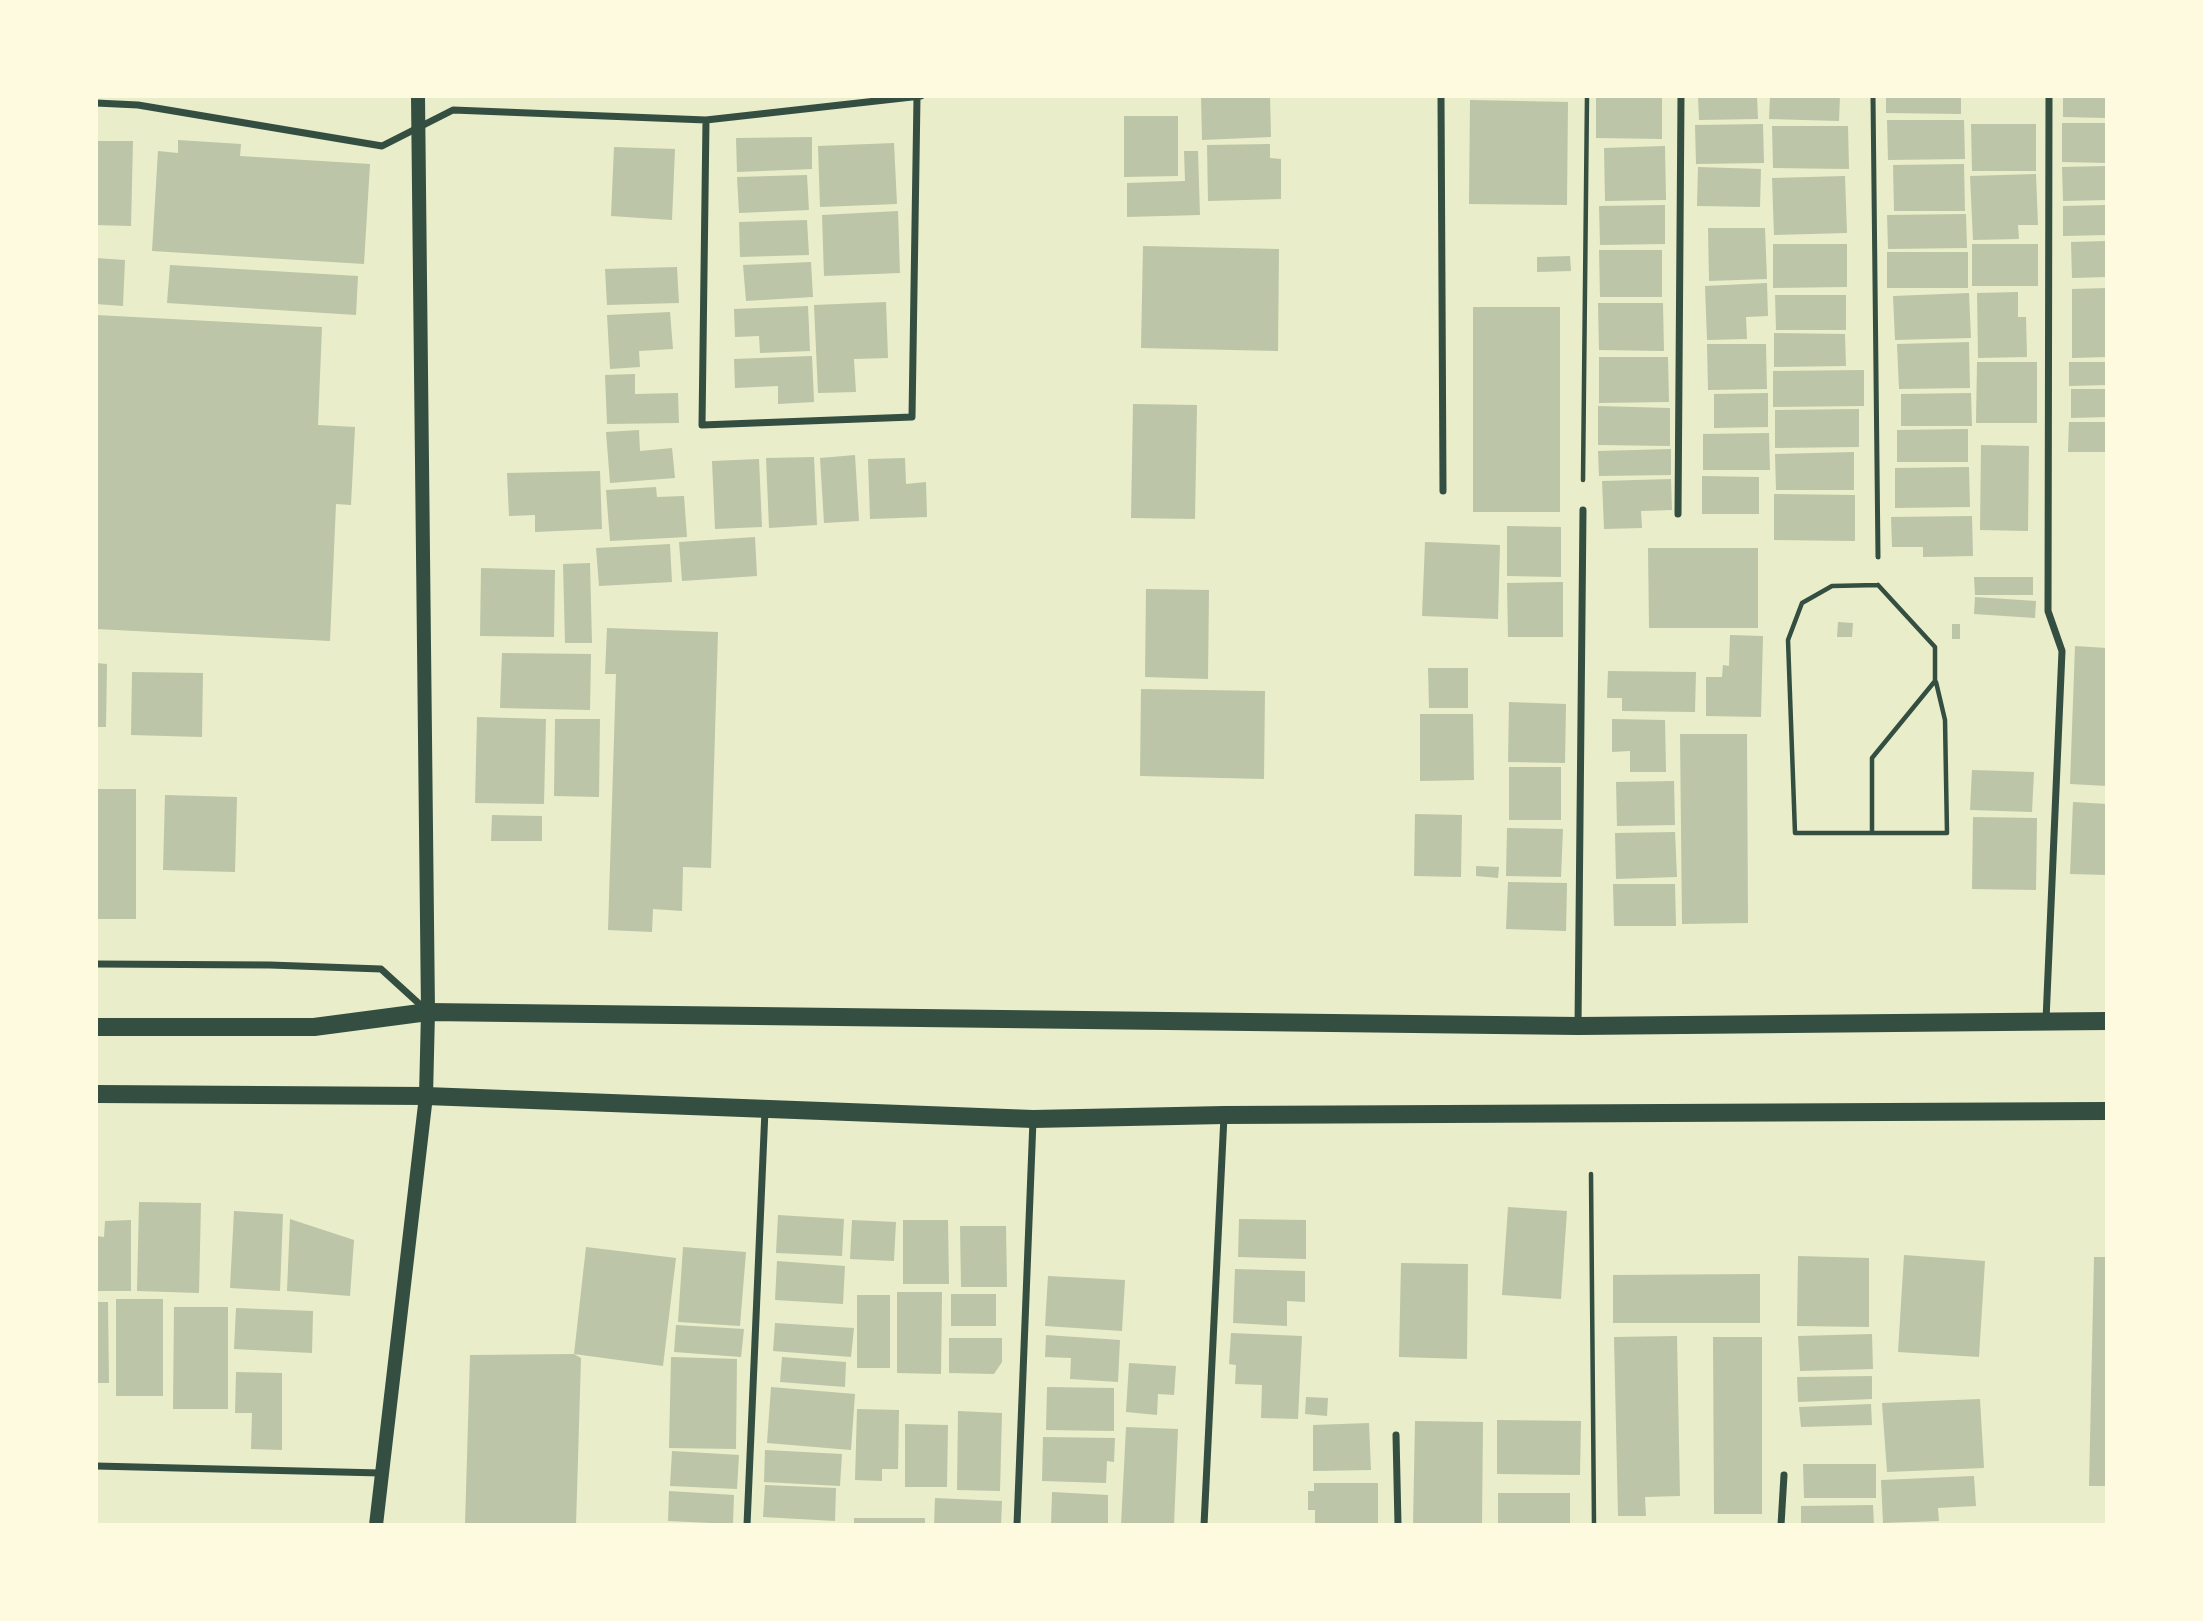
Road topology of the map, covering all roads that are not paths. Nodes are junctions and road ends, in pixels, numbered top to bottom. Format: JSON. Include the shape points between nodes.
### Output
{"nodes":[{"id":1,"x":418,"y":96,"type":"edge"},
{"id":2,"x":919,"y":96,"type":"edge"},
{"id":3,"x":1441,"y":96,"type":"edge"},
{"id":4,"x":1681,"y":96,"type":"edge"},
{"id":5,"x":1873,"y":96,"type":"edge"},
{"id":6,"x":2049,"y":96,"type":"edge"},
{"id":7,"x":889,"y":98,"type":"edge"},
{"id":8,"x":138,"y":100,"type":"edge"},
{"id":9,"x":96,"y":103,"type":"edge"},
{"id":10,"x":706,"y":120,"type":"junction"},
{"id":11,"x":418,"y":126,"type":"junction"},
{"id":12,"x":1443,"y":491,"type":"dead end"},
{"id":13,"x":1583,"y":510,"type":"road end"},
{"id":14,"x":1678,"y":514,"type":"dead end"},
{"id":15,"x":1878,"y":557,"type":"dead end"},
{"id":16,"x":96,"y":964,"type":"edge"},
{"id":17,"x":428,"y":1012,"type":"junction"},
{"id":18,"x":2046,"y":1021,"type":"junction"},
{"id":19,"x":2107,"y":1021,"type":"edge"},
{"id":20,"x":1578,"y":1026,"type":"junction"},
{"id":21,"x":96,"y":1027,"type":"edge"},
{"id":22,"x":100,"y":1096,"type":"edge"},
{"id":23,"x":426,"y":1096,"type":"junction"},
{"id":24,"x":765,"y":1109,"type":"junction"},
{"id":25,"x":2107,"y":1111,"type":"edge"},
{"id":26,"x":1224,"y":1115,"type":"junction"},
{"id":27,"x":1033,"y":1119,"type":"junction"},
{"id":28,"x":1396,"y":1435,"type":"dead end"},
{"id":29,"x":96,"y":1466,"type":"edge"},
{"id":30,"x":381,"y":1473,"type":"junction"},
{"id":31,"x":1784,"y":1475,"type":"dead end"},
{"id":32,"x":376,"y":1525,"type":"edge"},
{"id":33,"x":747,"y":1525,"type":"edge"},
{"id":34,"x":1017,"y":1525,"type":"edge"},
{"id":35,"x":1204,"y":1525,"type":"edge"},
{"id":36,"x":1398,"y":1525,"type":"edge"},
{"id":37,"x":1781,"y":1525,"type":"edge"}],
"edges":[{"from":1,"to":11,"type":"main road"},
{"from":2,"to":7,"type":"street"},
{"from":2,"to":10,"type":"street","via":[[912,417],[702,425]]},
{"from":3,"to":12,"type":"street"},
{"from":4,"to":14,"type":"street"},
{"from":5,"to":15,"type":"lane"},
{"from":6,"to":18,"type":"street","via":[[2048,611],[2062,650]]},
{"from":7,"to":10,"type":"street"},
{"from":8,"to":9,"type":"street"},
{"from":8,"to":11,"type":"street","via":[[382,146]]},
{"from":10,"to":11,"type":"street","via":[[453,110]]},
{"from":11,"to":17,"type":"main road"},
{"from":13,"to":20,"type":"street"},
{"from":16,"to":17,"type":"street","via":[[381,969]]},
{"from":17,"to":20,"type":"main road"},
{"from":17,"to":21,"type":"main road","via":[[314,1027]]},
{"from":17,"to":23,"type":"main road"},
{"from":18,"to":19,"type":"main road"},
{"from":18,"to":20,"type":"main road"},
{"from":22,"to":23,"type":"main road"},
{"from":23,"to":24,"type":"main road"},
{"from":23,"to":30,"type":"main road"},
{"from":24,"to":27,"type":"main road"},
{"from":24,"to":33,"type":"street"},
{"from":25,"to":26,"type":"main road"},
{"from":26,"to":27,"type":"main road"},
{"from":26,"to":35,"type":"street"},
{"from":27,"to":34,"type":"street"},
{"from":28,"to":36,"type":"street"},
{"from":29,"to":30,"type":"street"},
{"from":30,"to":32,"type":"main road"},
{"from":31,"to":37,"type":"street"}]}
